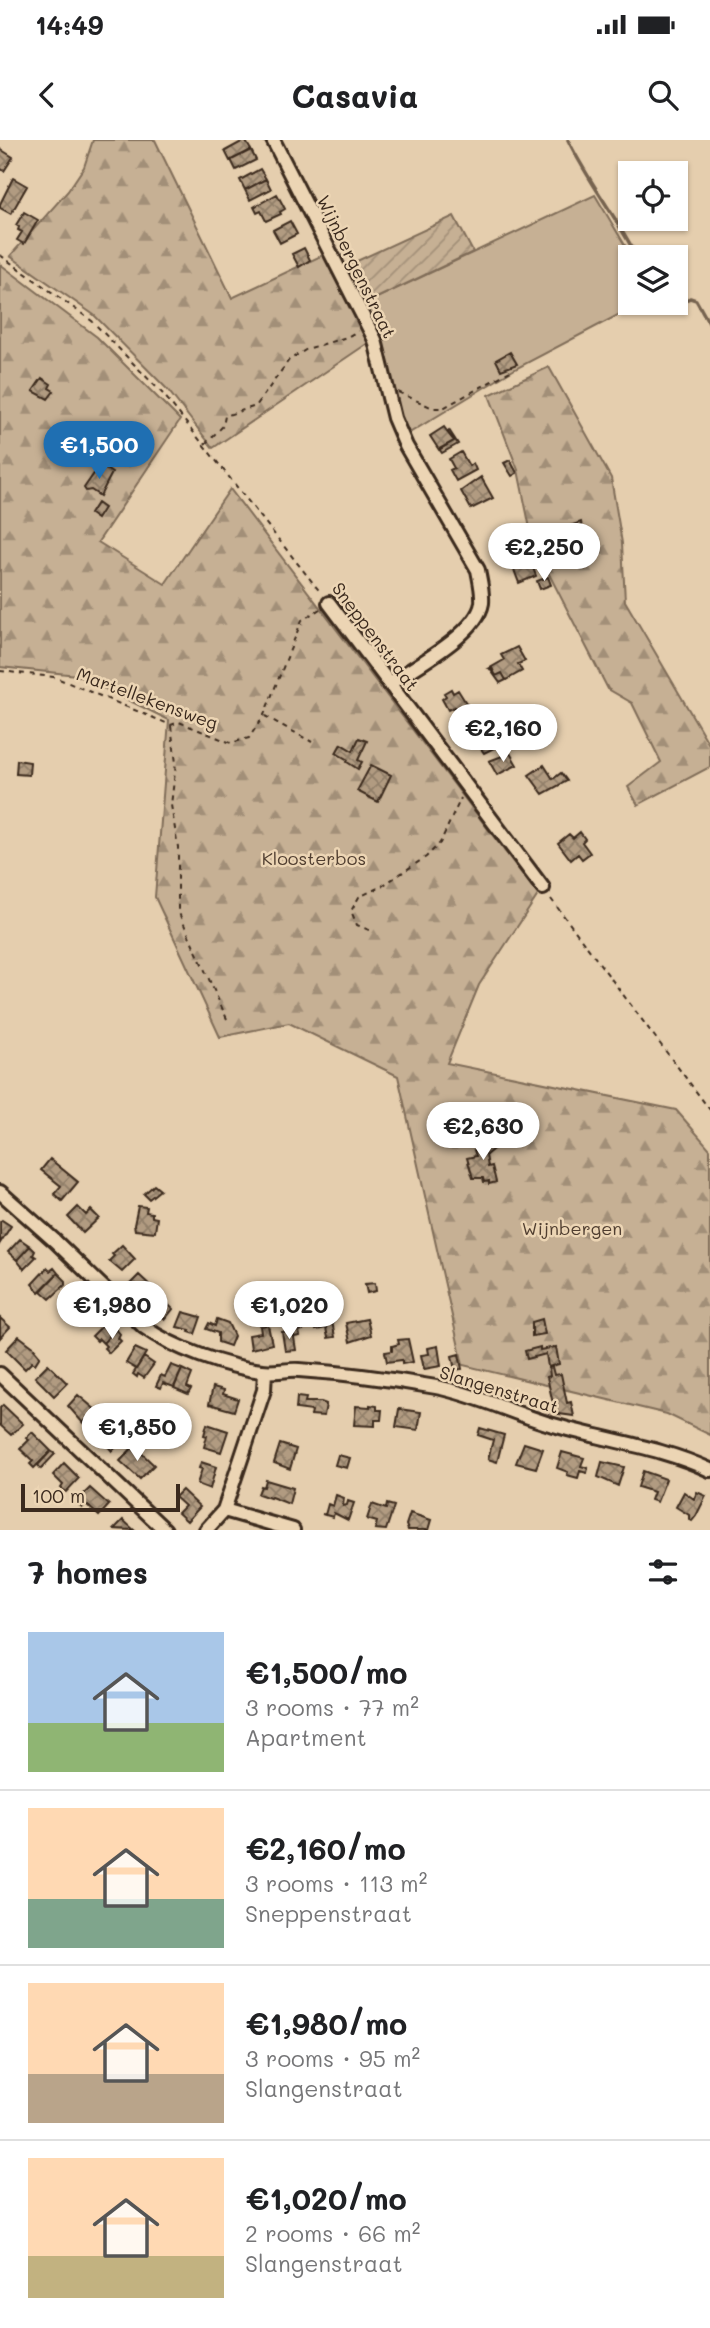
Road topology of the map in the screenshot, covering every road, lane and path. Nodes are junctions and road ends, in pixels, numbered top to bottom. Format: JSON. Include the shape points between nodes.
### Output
{"nodes":[{"id":1,"x":272,"y":140,"type":"edge"},
{"id":2,"x":0,"y":255,"type":"edge"},
{"id":3,"x":368,"y":325,"type":"junction"},
{"id":4,"x":512,"y":370,"type":"dead end"},
{"id":5,"x":387,"y":390,"type":"junction"},
{"id":6,"x":204,"y":445,"type":"junction"},
{"id":7,"x":329,"y":603,"type":"junction"},
{"id":8,"x":0,"y":671,"type":"edge"},
{"id":9,"x":388,"y":684,"type":"junction"},
{"id":10,"x":264,"y":715,"type":"junction"},
{"id":11,"x":171,"y":725,"type":"junction"},
{"id":12,"x":312,"y":742,"type":"dead end"},
{"id":13,"x":467,"y":788,"type":"junction"},
{"id":14,"x":543,"y":888,"type":"joint"},
{"id":15,"x":369,"y":930,"type":"dead end"},
{"id":16,"x":228,"y":1018,"type":"dead end"},
{"id":17,"x":710,"y":1110,"type":"edge"},
{"id":18,"x":0,"y":1192,"type":"edge"},
{"id":19,"x":265,"y":1372,"type":"junction"},
{"id":20,"x":0,"y":1374,"type":"edge"},
{"id":21,"x":710,"y":1470,"type":"edge"},
{"id":22,"x":224,"y":1510,"type":"junction"},
{"id":23,"x":165,"y":1530,"type":"edge"},
{"id":24,"x":206,"y":1530,"type":"edge"},
{"id":25,"x":293,"y":1530,"type":"edge"}],
"edges":[{"from":1,"to":3,"type":"street","name":"Wijnbergenstraat"},
{"from":2,"to":6,"type":"path","name":"Sneppenstraat","via":[[92,321],[164,395]]},
{"from":3,"to":5,"type":"street","name":"Wijnbergenstraat"},
{"from":3,"to":6,"type":"path","via":[[289,360],[256,406],[225,416],[223,426]]},
{"from":4,"to":5,"type":"path","via":[[443,408]]},
{"from":5,"to":9,"type":"street","name":"Wijnbergenstraat","via":[[406,446],[478,570],[482,602],[471,625]]},
{"from":6,"to":7,"type":"path","name":"Sneppenstraat"},
{"from":7,"to":9,"type":"street","name":"Sneppenstraat"},
{"from":7,"to":10,"type":"path","name":"Martellekensweg","via":[[302,621]]},
{"from":8,"to":11,"type":"path","name":"Martellekensweg","via":[[54,677]]},
{"from":9,"to":13,"type":"street","name":"Sneppenstraat"},
{"from":10,"to":11,"type":"path","name":"Martellekensweg","via":[[249,738],[231,743],[179,722]]},
{"from":10,"to":12,"type":"path"},
{"from":11,"to":16,"type":"path","via":[[176,763],[172,805],[178,847],[178,911]]},
{"from":13,"to":14,"type":"street","name":"Sneppenstraat"},
{"from":13,"to":15,"type":"path","via":[[440,843],[426,857],[359,897],[351,911],[357,925]]},
{"from":14,"to":17,"type":"path"},
{"from":18,"to":19,"type":"street","name":"Slangenstraat","via":[[158,1337]]},
{"from":19,"to":21,"type":"street","name":"Slangenstraat","via":[[296,1369],[438,1387],[557,1426],[664,1451]]},
{"from":19,"to":22,"type":"street","via":[[264,1390]]},
{"from":20,"to":23,"type":"street"},
{"from":22,"to":24,"type":"street"},
{"from":22,"to":25,"type":"street"}]}
